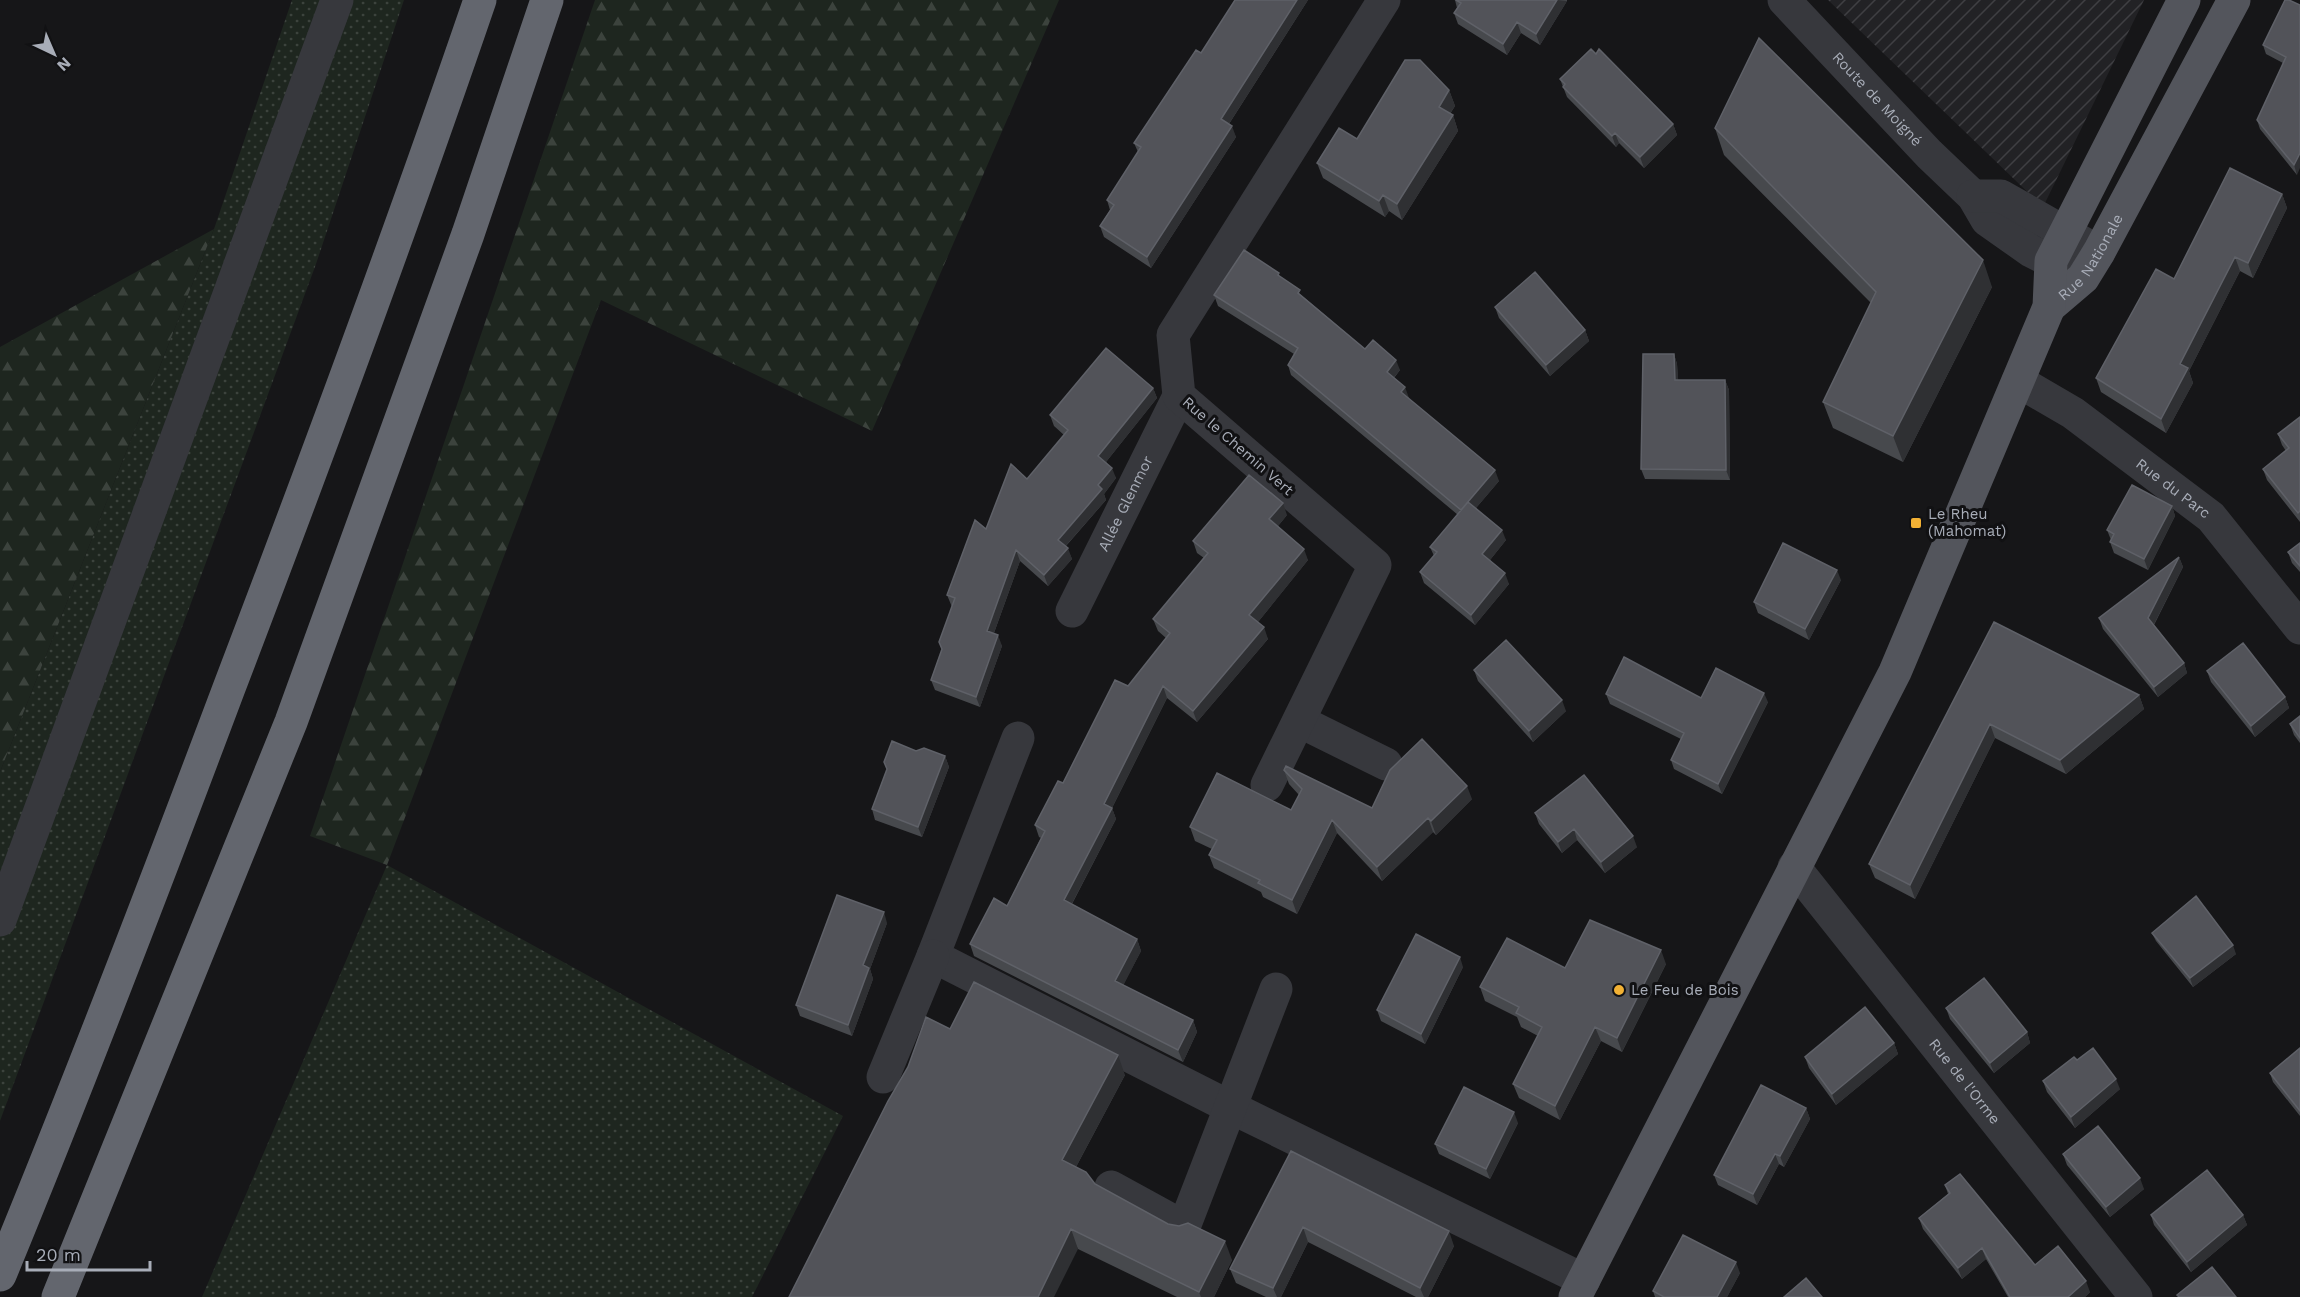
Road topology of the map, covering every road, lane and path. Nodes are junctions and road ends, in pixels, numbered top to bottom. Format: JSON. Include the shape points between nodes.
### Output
{"nodes":[{"id":1,"x":337,"y":0,"type":"edge"},
{"id":2,"x":480,"y":0,"type":"edge"},
{"id":3,"x":547,"y":0,"type":"edge"},
{"id":4,"x":1384,"y":0,"type":"edge"},
{"id":5,"x":1784,"y":0,"type":"edge"},
{"id":6,"x":2184,"y":0,"type":"edge"},
{"id":7,"x":2234,"y":0,"type":"edge"},
{"id":8,"x":2059,"y":248,"type":"junction"},
{"id":9,"x":2091,"y":265,"type":"junction"},
{"id":10,"x":2049,"y":307,"type":"junction"},
{"id":11,"x":2018,"y":381,"type":"junction"},
{"id":12,"x":1179,"y":396,"type":"junction"},
{"id":13,"x":1072,"y":610,"type":"dead end"},
{"id":14,"x":2300,"y":628,"type":"edge"},
{"id":15,"x":1299,"y":721,"type":"junction"},
{"id":16,"x":1018,"y":738,"type":"dead end"},
{"id":17,"x":1386,"y":764,"type":"dead end"},
{"id":18,"x":1267,"y":785,"type":"dead end"},
{"id":19,"x":1794,"y":867,"type":"junction"},
{"id":20,"x":0,"y":920,"type":"edge"},
{"id":21,"x":933,"y":956,"type":"junction"},
{"id":22,"x":1276,"y":989,"type":"dead end"},
{"id":23,"x":883,"y":1077,"type":"dead end"},
{"id":24,"x":1228,"y":1106,"type":"junction"},
{"id":25,"x":1111,"y":1187,"type":"dead end"},
{"id":26,"x":0,"y":1275,"type":"edge"},
{"id":27,"x":1580,"y":1289,"type":"edge"},
{"id":28,"x":58,"y":1297,"type":"edge"},
{"id":29,"x":2136,"y":1297,"type":"edge"}],
"edges":[{"from":1,"to":20,"type":"street"},
{"from":2,"to":26,"type":"highway","via":[[402,229],[262,603],[81,1078]]},
{"from":3,"to":28,"type":"highway","via":[[468,234],[291,723]]},
{"from":4,"to":12,"type":"street","name":"Rue le Chemin Vert","via":[[1173,335]]},
{"from":5,"to":8,"type":"street","name":"Route de Moigné","via":[[1973,196],[2001,196]]},
{"from":6,"to":8,"type":"main road","name":"Rue Nationale"},
{"from":7,"to":9,"type":"main road","name":"Rue Nationale"},
{"from":8,"to":9,"type":"street","name":"Route de Moigné"},
{"from":8,"to":10,"type":"main road","name":"Rue Nationale"},
{"from":9,"to":10,"type":"main road","name":"Rue Nationale"},
{"from":10,"to":11,"type":"main road"},
{"from":11,"to":14,"type":"street","name":"Rue du Parc","via":[[2073,413],[2211,517]]},
{"from":11,"to":19,"type":"main road","via":[[1895,672]]},
{"from":12,"to":13,"type":"street","name":"Allée Glenmor"},
{"from":12,"to":15,"type":"street","name":"Rue le Chemin Vert","via":[[1375,565]]},
{"from":15,"to":17,"type":"street"},
{"from":15,"to":18,"type":"street","name":"Rue le Chemin Vert"},
{"from":16,"to":21,"type":"street"},
{"from":19,"to":27,"type":"main road"},
{"from":19,"to":29,"type":"street","name":"Rue de l'Orme"},
{"from":21,"to":23,"type":"street"},
{"from":21,"to":24,"type":"street"},
{"from":22,"to":24,"type":"street"},
{"from":24,"to":25,"type":"street","via":[[1184,1227]]},
{"from":24,"to":27,"type":"street"}]}
